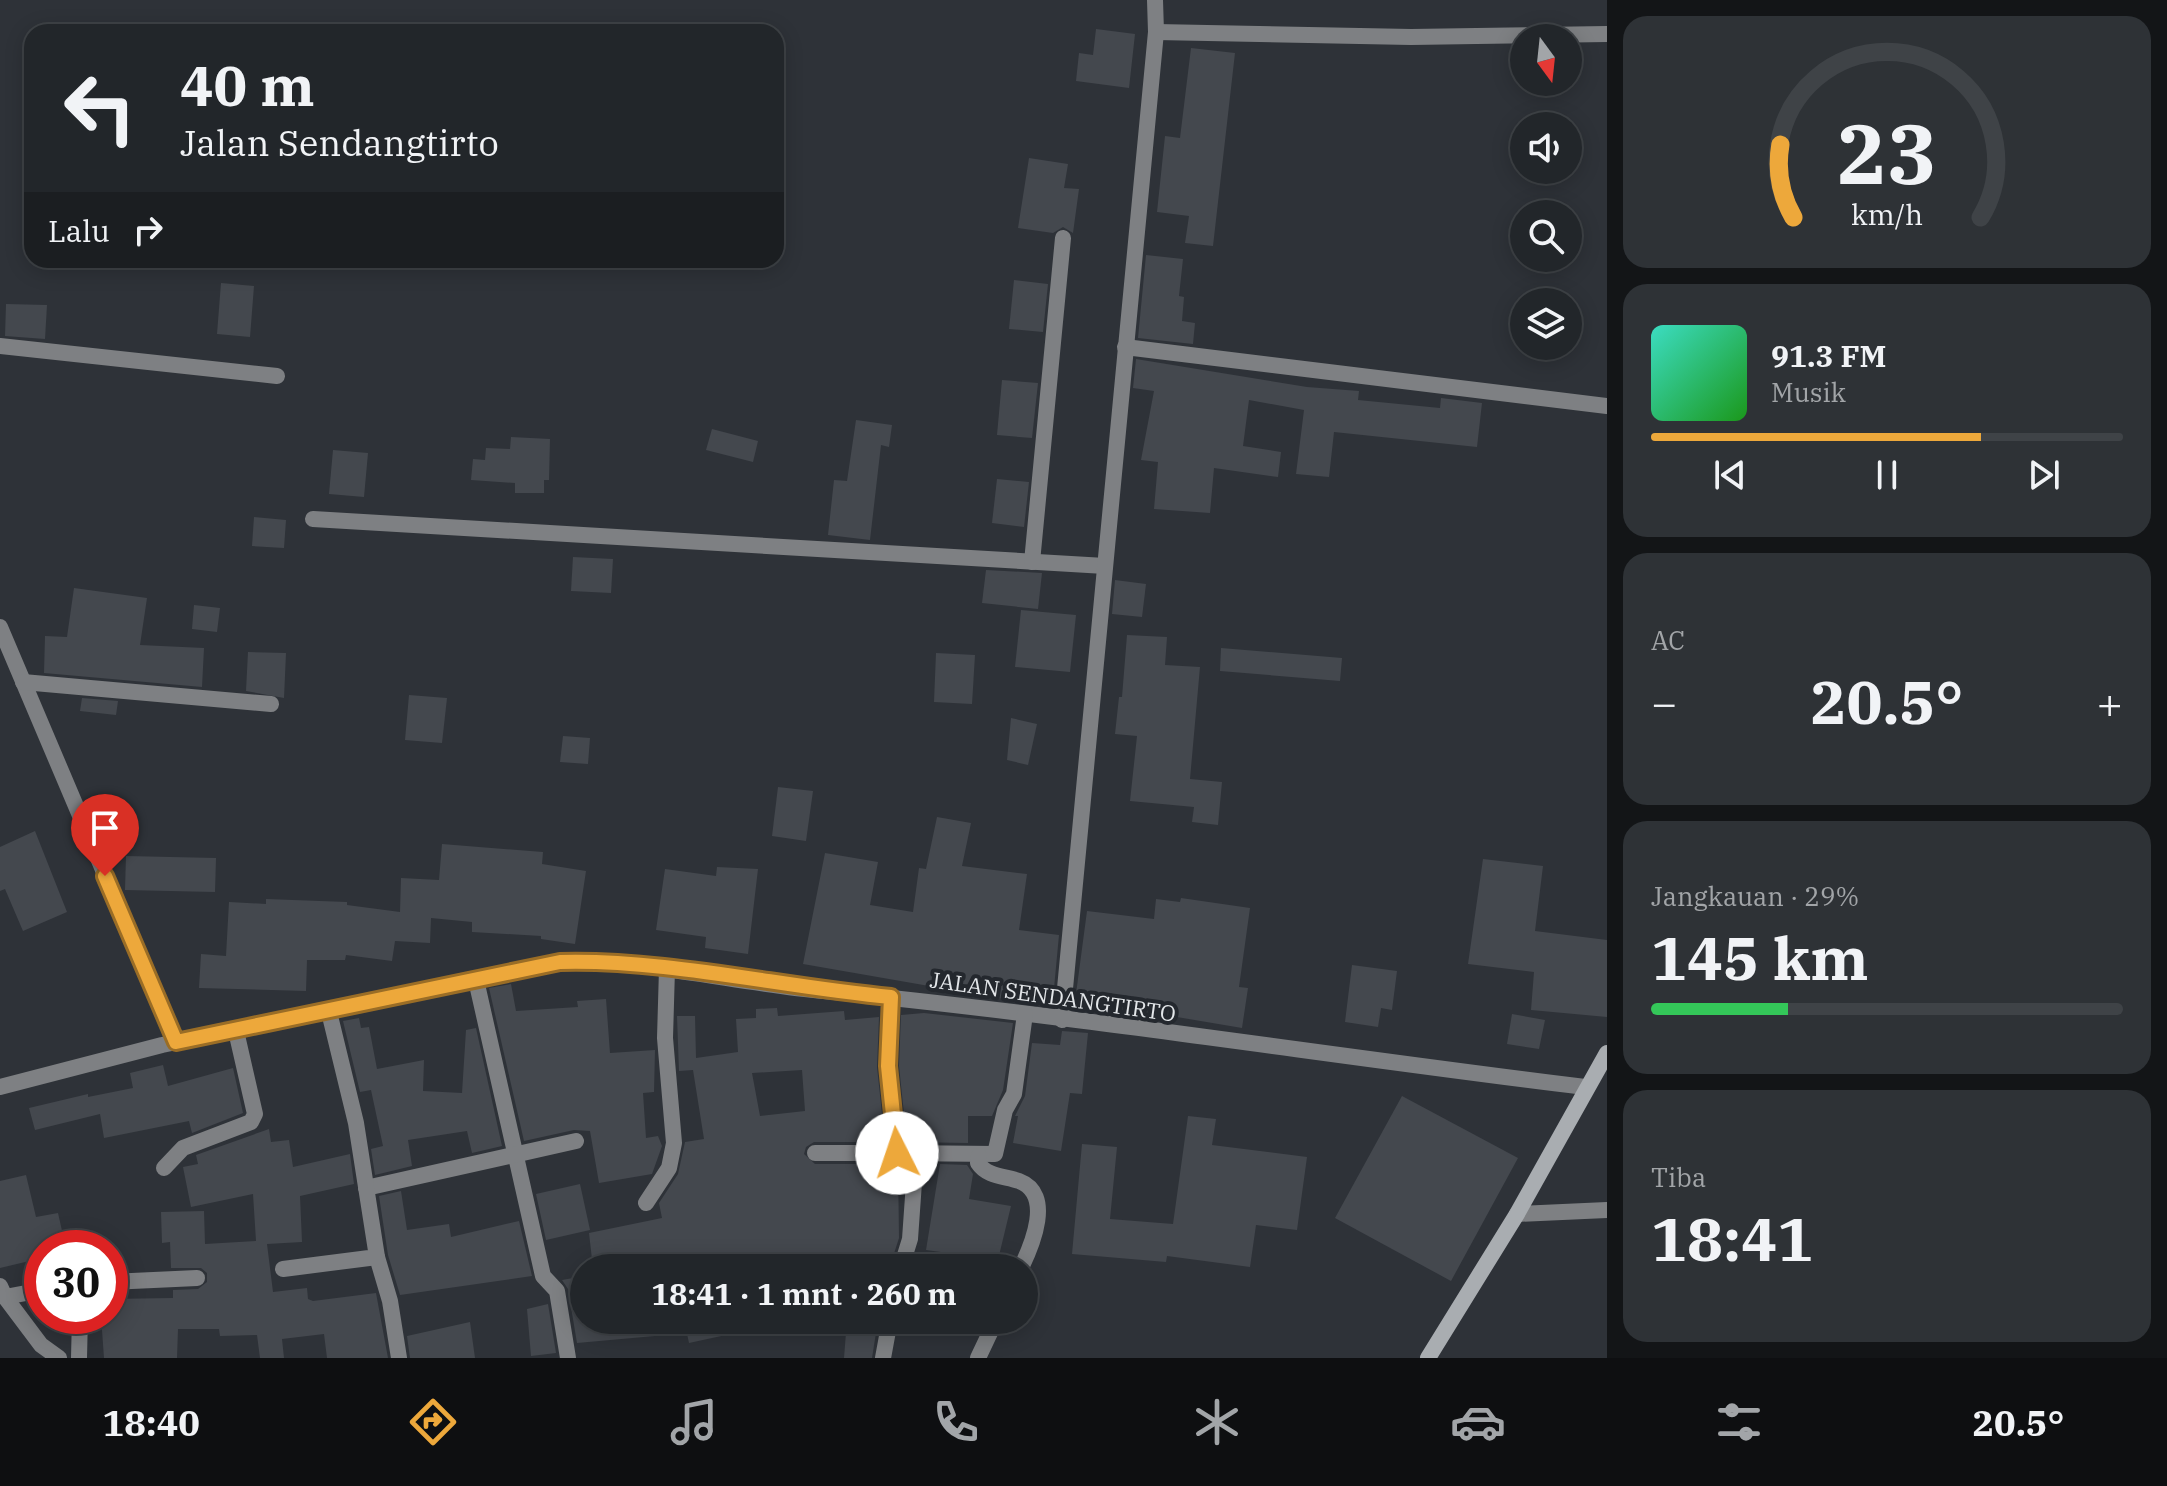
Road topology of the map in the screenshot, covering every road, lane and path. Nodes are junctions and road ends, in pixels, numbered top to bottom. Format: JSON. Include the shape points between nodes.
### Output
{"nodes":[{"id":1,"x":1155,"y":0,"type":"edge"},
{"id":2,"x":1156,"y":32,"type":"junction"},
{"id":3,"x":1607,"y":34,"type":"edge"},
{"id":4,"x":1063,"y":238,"type":"dead end"},
{"id":5,"x":0,"y":346,"type":"edge"},
{"id":6,"x":1125,"y":347,"type":"junction"},
{"id":7,"x":277,"y":376,"type":"dead end"},
{"id":8,"x":1607,"y":406,"type":"edge"},
{"id":9,"x":313,"y":519,"type":"dead end"},
{"id":10,"x":1032,"y":562,"type":"junction"},
{"id":11,"x":1105,"y":566,"type":"junction"},
{"id":12,"x":0,"y":627,"type":"edge"},
{"id":13,"x":23,"y":682,"type":"junction"},
{"id":14,"x":271,"y":704,"type":"dead end"},
{"id":15,"x":667,"y":969,"type":"junction"},
{"id":16,"x":476,"y":980,"type":"junction"},
{"id":17,"x":891,"y":997,"type":"junction"},
{"id":18,"x":329,"y":1012,"type":"junction"},
{"id":19,"x":1025,"y":1014,"type":"junction"},
{"id":20,"x":1062,"y":1020,"type":"junction"},
{"id":21,"x":236,"y":1031,"type":"junction"},
{"id":22,"x":176,"y":1042,"type":"junction"},
{"id":23,"x":1607,"y":1053,"type":"edge"},
{"id":24,"x":0,"y":1087,"type":"edge"},
{"id":25,"x":1585,"y":1087,"type":"junction"},
{"id":26,"x":576,"y":1141,"type":"dead end"},
{"id":27,"x":815,"y":1153,"type":"dead end"},
{"id":28,"x":897,"y":1153,"type":"junction"},
{"id":29,"x":516,"y":1154,"type":"junction"},
{"id":30,"x":916,"y":1154,"type":"junction"},
{"id":31,"x":979,"y":1156,"type":"junction"},
{"id":32,"x":164,"y":1168,"type":"dead end"},
{"id":33,"x":366,"y":1188,"type":"junction"},
{"id":34,"x":646,"y":1203,"type":"dead end"},
{"id":35,"x":1607,"y":1210,"type":"edge"},
{"id":36,"x":1517,"y":1214,"type":"junction"},
{"id":37,"x":905,"y":1254,"type":"edge"},
{"id":38,"x":1027,"y":1254,"type":"edge"},
{"id":39,"x":377,"y":1257,"type":"junction"},
{"id":40,"x":283,"y":1269,"type":"dead end"},
{"id":41,"x":197,"y":1278,"type":"dead end"},
{"id":42,"x":128,"y":1281,"type":"edge"},
{"id":43,"x":24,"y":1291,"type":"edge"},
{"id":44,"x":2,"y":1292,"type":"edge"},
{"id":45,"x":80,"y":1334,"type":"edge"},
{"id":46,"x":887,"y":1334,"type":"edge"},
{"id":47,"x":989,"y":1334,"type":"edge"},
{"id":48,"x":59,"y":1358,"type":"edge"},
{"id":49,"x":79,"y":1358,"type":"edge"},
{"id":50,"x":399,"y":1358,"type":"edge"},
{"id":51,"x":568,"y":1358,"type":"edge"},
{"id":52,"x":883,"y":1358,"type":"edge"},
{"id":53,"x":978,"y":1358,"type":"edge"},
{"id":54,"x":1428,"y":1358,"type":"edge"}],
"edges":[{"from":1,"to":2,"type":"street"},
{"from":2,"to":3,"type":"street"},
{"from":2,"to":6,"type":"street"},
{"from":4,"to":10,"type":"street"},
{"from":5,"to":7,"type":"street"},
{"from":6,"to":8,"type":"street"},
{"from":6,"to":11,"type":"street"},
{"from":9,"to":10,"type":"street"},
{"from":10,"to":11,"type":"street"},
{"from":11,"to":20,"type":"street"},
{"from":12,"to":13,"type":"street"},
{"from":13,"to":14,"type":"street"},
{"from":13,"to":22,"type":"street"},
{"from":15,"to":16,"type":"street","name":"JALAN SENDANGTIRTO","via":[[606,961],[560,962]]},
{"from":15,"to":17,"type":"street","name":"JALAN SENDANGTIRTO"},
{"from":15,"to":34,"type":"street","via":[[665,1038],[674,1143],[669,1168]]},
{"from":16,"to":18,"type":"street","name":"JALAN SENDANGTIRTO"},
{"from":16,"to":29,"type":"street"},
{"from":17,"to":19,"type":"street","name":"JALAN SENDANGTIRTO"},
{"from":17,"to":28,"type":"street","via":[[888,1066]]},
{"from":18,"to":21,"type":"street","name":"JALAN SENDANGTIRTO"},
{"from":18,"to":33,"type":"street"},
{"from":19,"to":20,"type":"street","name":"JALAN SENDANGTIRTO"},
{"from":19,"to":31,"type":"street","via":[[1014,1094],[1005,1110],[998,1150]]},
{"from":20,"to":25,"type":"street","name":"JALAN SENDANGTIRTO"},
{"from":21,"to":22,"type":"street","name":"JALAN SENDANGTIRTO"},
{"from":21,"to":32,"type":"street","via":[[255,1114],[251,1122],[183,1148]]},
{"from":22,"to":24,"type":"street","name":"JALAN SENDANGTIRTO"},
{"from":23,"to":25,"type":"street"},
{"from":25,"to":36,"type":"street"},
{"from":26,"to":29,"type":"street"},
{"from":27,"to":28,"type":"street"},
{"from":28,"to":30,"type":"street"},
{"from":29,"to":33,"type":"street"},
{"from":29,"to":51,"type":"street","via":[[543,1276],[557,1291]]},
{"from":30,"to":31,"type":"street"},
{"from":30,"to":37,"type":"street"},
{"from":31,"to":38,"type":"street","via":[[985,1171],[1019,1181],[1033,1193],[1036,1231]]},
{"from":33,"to":39,"type":"street"},
{"from":35,"to":36,"type":"street"},
{"from":36,"to":54,"type":"street"},
{"from":39,"to":40,"type":"street"},
{"from":39,"to":50,"type":"street"},
{"from":41,"to":42,"type":"street"},
{"from":43,"to":44,"type":"street"},
{"from":44,"to":48,"type":"street","via":[[41,1345]]},
{"from":45,"to":49,"type":"street"},
{"from":46,"to":52,"type":"street"},
{"from":47,"to":53,"type":"street"}]}
